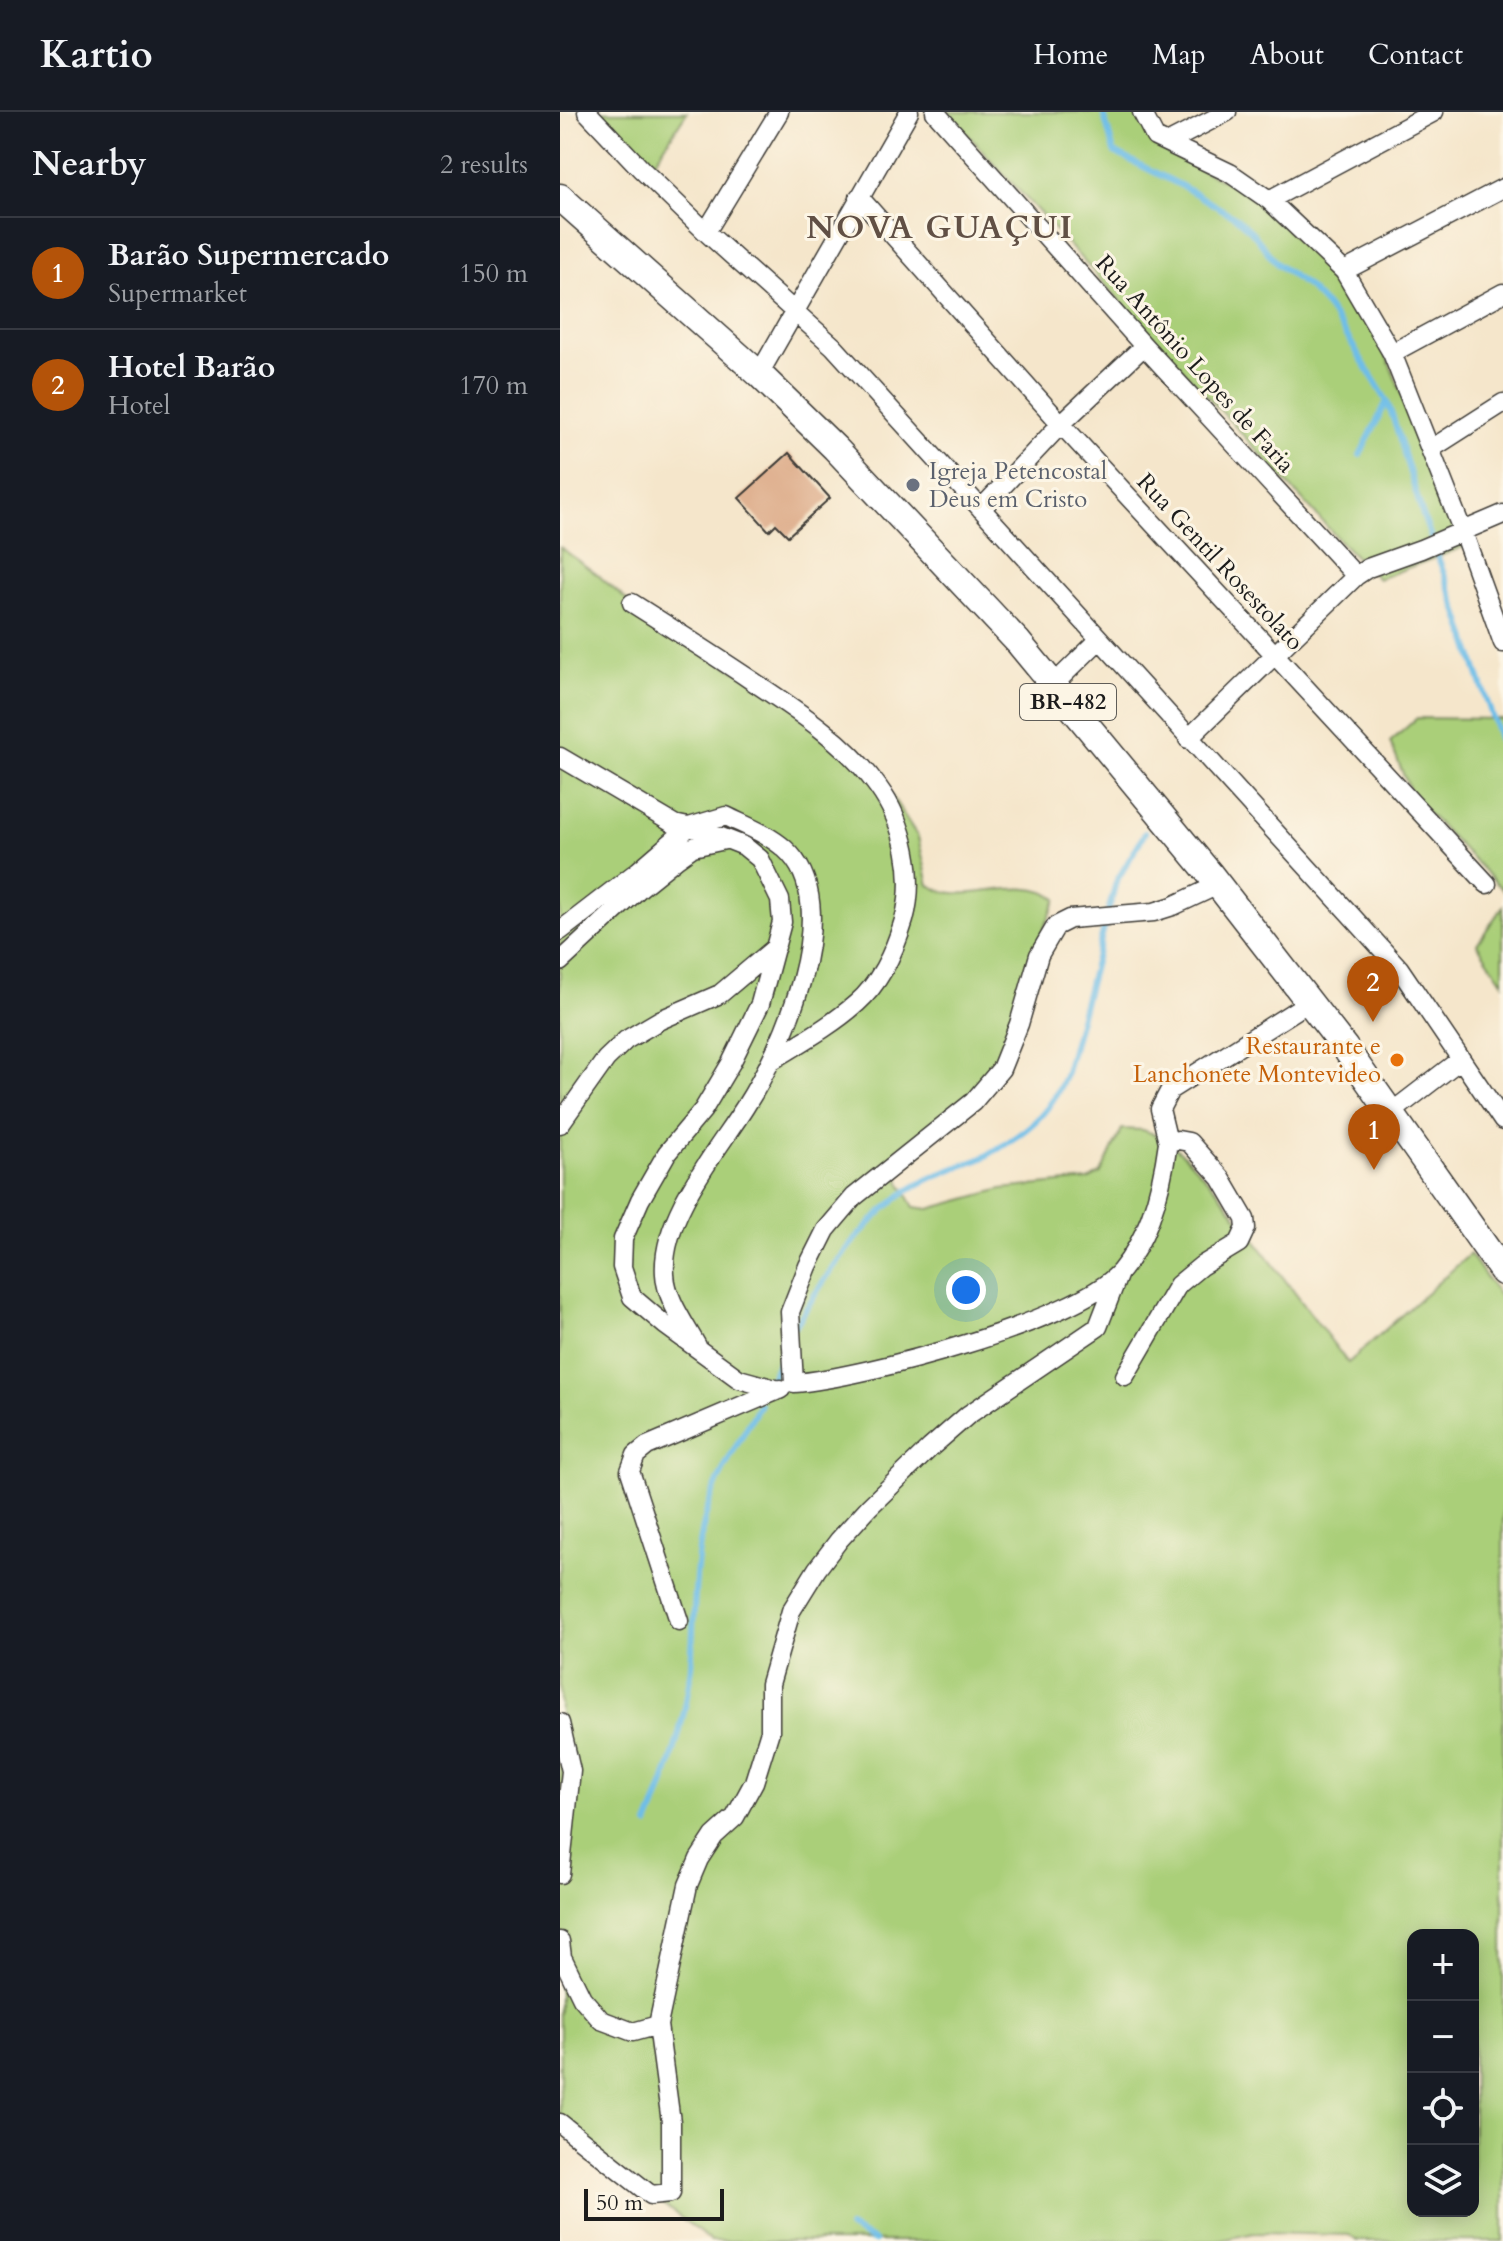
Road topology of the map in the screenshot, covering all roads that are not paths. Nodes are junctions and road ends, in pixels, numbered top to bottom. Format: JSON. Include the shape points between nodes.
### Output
{"nodes":[{"id":1,"x":587,"y":112,"type":"edge"},
{"id":2,"x":779,"y":112,"type":"edge"},
{"id":3,"x":909,"y":112,"type":"edge"},
{"id":4,"x":935,"y":112,"type":"edge"},
{"id":5,"x":1142,"y":112,"type":"edge"},
{"id":6,"x":1227,"y":112,"type":"edge"},
{"id":7,"x":1434,"y":112,"type":"edge"},
{"id":8,"x":1169,"y":142,"type":"junction"},
{"id":9,"x":1503,"y":188,"type":"edge"},
{"id":10,"x":560,"y":197,"type":"edge"},
{"id":11,"x":859,"y":197,"type":"junction"},
{"id":12,"x":1269,"y":200,"type":"junction"},
{"id":13,"x":706,"y":232,"type":"junction"},
{"id":14,"x":1344,"y":271,"type":"junction"},
{"id":15,"x":1503,"y":293,"type":"edge"},
{"id":16,"x":795,"y":310,"type":"junction"},
{"id":17,"x":1144,"y":346,"type":"junction"},
{"id":18,"x":1392,"y":353,"type":"junction"},
{"id":19,"x":759,"y":374,"type":"junction"},
{"id":20,"x":1503,"y":403,"type":"edge"},
{"id":21,"x":1061,"y":424,"type":"junction"},
{"id":22,"x":1431,"y":449,"type":"junction"},
{"id":23,"x":981,"y":509,"type":"junction"},
{"id":24,"x":1503,"y":514,"type":"edge"},
{"id":25,"x":1463,"y":532,"type":"junction"},
{"id":26,"x":1356,"y":576,"type":"junction"},
{"id":27,"x":632,"y":603,"type":"dead end"},
{"id":28,"x":1099,"y":640,"type":"junction"},
{"id":29,"x":1503,"y":643,"type":"edge"},
{"id":30,"x":1273,"y":654,"type":"junction"},
{"id":31,"x":1053,"y":685,"type":"junction"},
{"id":32,"x":1188,"y":739,"type":"junction"},
{"id":33,"x":560,"y":757,"type":"edge"},
{"id":34,"x":689,"y":827,"type":"junction"},
{"id":35,"x":727,"y":840,"type":"junction"},
{"id":36,"x":1487,"y":884,"type":"dead end"},
{"id":37,"x":1218,"y":885,"type":"junction"},
{"id":38,"x":560,"y":931,"type":"edge"},
{"id":39,"x":776,"y":947,"type":"junction"},
{"id":40,"x":560,"y":962,"type":"edge"},
{"id":41,"x":1309,"y":1002,"type":"junction"},
{"id":42,"x":1461,"y":1059,"type":"junction"},
{"id":43,"x":771,"y":1061,"type":"junction"},
{"id":44,"x":1392,"y":1112,"type":"junction"},
{"id":45,"x":1503,"y":1121,"type":"edge"},
{"id":46,"x":560,"y":1124,"type":"edge"},
{"id":47,"x":1168,"y":1142,"type":"junction"},
{"id":48,"x":1503,"y":1272,"type":"edge"},
{"id":49,"x":1119,"y":1273,"type":"junction"},
{"id":50,"x":698,"y":1348,"type":"junction"},
{"id":51,"x":1125,"y":1376,"type":"dead end"},
{"id":52,"x":787,"y":1386,"type":"junction"},
{"id":53,"x":679,"y":1621,"type":"dead end"},
{"id":54,"x":560,"y":1723,"type":"edge"},
{"id":55,"x":560,"y":1874,"type":"edge"},
{"id":56,"x":560,"y":1941,"type":"edge"},
{"id":57,"x":658,"y":2025,"type":"junction"},
{"id":58,"x":560,"y":2123,"type":"edge"}],
"edges":[{"from":1,"to":13,"type":"street"},
{"from":2,"to":13,"type":"street"},
{"from":3,"to":11,"type":"street"},
{"from":4,"to":17,"type":"street","name":"Rua Antônio Lopes de Faria"},
{"from":5,"to":8,"type":"street","via":[[1155,137]]},
{"from":6,"to":8,"type":"street"},
{"from":7,"to":12,"type":"street"},
{"from":8,"to":12,"type":"street"},
{"from":9,"to":14,"type":"street"},
{"from":10,"to":19,"type":"highway","number":"BR-482"},
{"from":11,"to":16,"type":"street"},
{"from":11,"to":21,"type":"street","name":"Rua Gentil Rosestolato"},
{"from":12,"to":14,"type":"street"},
{"from":13,"to":16,"type":"street"},
{"from":14,"to":18,"type":"street"},
{"from":15,"to":18,"type":"street"},
{"from":16,"to":19,"type":"street"},
{"from":16,"to":23,"type":"street"},
{"from":17,"to":21,"type":"street"},
{"from":17,"to":26,"type":"street","name":"Rua Antônio Lopes de Faria"},
{"from":18,"to":22,"type":"street"},
{"from":19,"to":31,"type":"highway","number":"BR-482","via":[[969,588]]},
{"from":20,"to":22,"type":"street"},
{"from":21,"to":23,"type":"street"},
{"from":21,"to":30,"type":"street","name":"Rua Gentil Rosestolato"},
{"from":22,"to":25,"type":"street"},
{"from":23,"to":28,"type":"street"},
{"from":24,"to":25,"type":"street"},
{"from":25,"to":26,"type":"street"},
{"from":25,"to":29,"type":"street"},
{"from":26,"to":30,"type":"street"},
{"from":27,"to":43,"type":"street","via":[[790,705],[841,745],[879,788],[899,828],[909,868],[908,905],[898,941],[880,975],[858,1003]]},
{"from":28,"to":31,"type":"street"},
{"from":28,"to":32,"type":"street"},
{"from":30,"to":32,"type":"street"},
{"from":30,"to":36,"type":"street","name":"Rua Gentil Rosestolato"},
{"from":31,"to":37,"type":"highway","number":"BR-482"},
{"from":32,"to":42,"type":"street","via":[[1399,968]]},
{"from":33,"to":34,"type":"street","via":[[674,824]]},
{"from":34,"to":35,"type":"street"},
{"from":34,"to":38,"type":"street"},
{"from":34,"to":43,"type":"street","via":[[726,816],[786,850],[804,877],[811,915],[804,979]]},
{"from":35,"to":39,"type":"street","via":[[760,859],[772,880],[782,922]]},
{"from":35,"to":40,"type":"street","via":[[693,847],[676,859]]},
{"from":37,"to":41,"type":"highway","number":"BR-482"},
{"from":37,"to":52,"type":"street","via":[[1154,912],[1070,919],[1056,926],[1039,955],[1001,1069],[973,1102],[854,1197],[826,1230],[790,1312]]},
{"from":39,"to":46,"type":"street","via":[[720,994],[626,1040]]},
{"from":39,"to":50,"type":"street","via":[[760,1004],[731,1063],[703,1110],[667,1153],[623,1239],[622,1267],[632,1297]]},
{"from":41,"to":44,"type":"highway","number":"BR-482"},
{"from":41,"to":47,"type":"street","via":[[1170,1090],[1160,1109]]},
{"from":42,"to":44,"type":"street"},
{"from":42,"to":45,"type":"street"},
{"from":43,"to":50,"type":"street","via":[[689,1192],[668,1247],[665,1274],[671,1296]]},
{"from":44,"to":48,"type":"highway","number":"BR-482"},
{"from":47,"to":49,"type":"street","via":[[1144,1235]]},
{"from":47,"to":51,"type":"street","via":[[1189,1142],[1221,1178],[1246,1228],[1239,1243],[1178,1285]]},
{"from":49,"to":52,"type":"street","via":[[1021,1327]]},
{"from":49,"to":57,"type":"street","via":[[1098,1327],[968,1415],[930,1448],[839,1540],[791,1611],[770,1684],[770,1731],[754,1782],[735,1817],[699,1859],[688,1885]]},
{"from":50,"to":52,"type":"street","via":[[739,1379]]},
{"from":52,"to":53,"type":"street","via":[[636,1455],[630,1471]]},
{"from":54,"to":55,"type":"street","via":[[571,1771]]},
{"from":56,"to":57,"type":"street","via":[[582,1998],[601,2020],[633,2032]]},
{"from":57,"to":58,"type":"street","via":[[671,2122],[671,2193],[651,2195]]}]}
